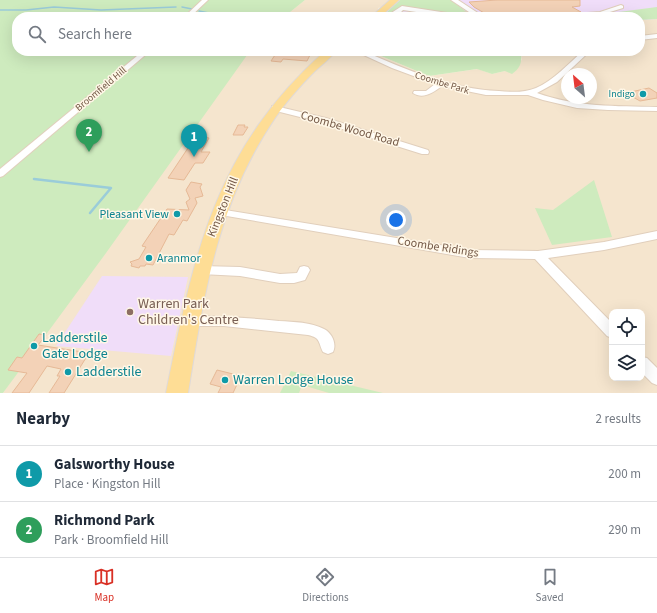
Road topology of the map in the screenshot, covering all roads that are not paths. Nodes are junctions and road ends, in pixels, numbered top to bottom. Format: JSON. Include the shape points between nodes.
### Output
{"nodes":[{"id":1,"x":205,"y":0,"type":"edge"},
{"id":2,"x":396,"y":0,"type":"edge"},
{"id":3,"x":454,"y":0,"type":"edge"},
{"id":4,"x":621,"y":7,"type":"dead end"},
{"id":5,"x":589,"y":9,"type":"dead end"},
{"id":6,"x":192,"y":12,"type":"edge"},
{"id":7,"x":382,"y":12,"type":"edge"},
{"id":8,"x":398,"y":12,"type":"edge"},
{"id":9,"x":428,"y":12,"type":"edge"},
{"id":10,"x":472,"y":12,"type":"edge"},
{"id":11,"x":596,"y":12,"type":"edge"},
{"id":12,"x":603,"y":12,"type":"edge"},
{"id":13,"x":657,"y":36,"type":"edge"},
{"id":14,"x":645,"y":37,"type":"edge"},
{"id":15,"x":141,"y":56,"type":"edge"},
{"id":16,"x":326,"y":56,"type":"edge"},
{"id":17,"x":370,"y":56,"type":"edge"},
{"id":18,"x":582,"y":56,"type":"edge"},
{"id":19,"x":439,"y":81,"type":"junction"},
{"id":20,"x":417,"y":92,"type":"dead end"},
{"id":21,"x":530,"y":93,"type":"junction"},
{"id":22,"x":275,"y":108,"type":"junction"},
{"id":23,"x":657,"y":109,"type":"edge"},
{"id":24,"x":425,"y":152,"type":"dead end"},
{"id":25,"x":0,"y":174,"type":"edge"},
{"id":26,"x":219,"y":212,"type":"junction"},
{"id":27,"x":657,"y":235,"type":"edge"},
{"id":28,"x":538,"y":255,"type":"junction"},
{"id":29,"x":201,"y":270,"type":"junction"},
{"id":30,"x":304,"y":270,"type":"dead end"},
{"id":31,"x":191,"y":321,"type":"junction"},
{"id":32,"x":609,"y":329,"type":"edge"},
{"id":33,"x":328,"y":348,"type":"dead end"},
{"id":34,"x":645,"y":366,"type":"edge"},
{"id":35,"x":657,"y":378,"type":"edge"},
{"id":36,"x":177,"y":393,"type":"edge"}],
"edges":[{"from":1,"to":6,"type":"street"},
{"from":2,"to":7,"type":"main road"},
{"from":3,"to":10,"type":"street"},
{"from":4,"to":12,"type":"street"},
{"from":5,"to":11,"type":"street"},
{"from":8,"to":9,"type":"street","via":[[402,8]]},
{"from":13,"to":14,"type":"street"},
{"from":15,"to":25,"type":"street","name":"Broomfield Hill"},
{"from":16,"to":22,"type":"main road","name":"Kingston Hill"},
{"from":17,"to":19,"type":"street","name":"Coombe Park","via":[[428,80]]},
{"from":18,"to":21,"type":"street","name":"Coombe Park","via":[[562,75]]},
{"from":19,"to":20,"type":"street","via":[[430,95]]},
{"from":19,"to":21,"type":"street","name":"Coombe Park","via":[[478,93]]},
{"from":21,"to":23,"type":"street","name":"Coombe Park","via":[[574,106]]},
{"from":22,"to":24,"type":"street","name":"Coombe Wood Road"},
{"from":22,"to":26,"type":"main road","name":"Kingston Hill","via":[[253,141]]},
{"from":26,"to":28,"type":"street","name":"Coombe Ridings","via":[[470,254]]},
{"from":26,"to":29,"type":"main road","name":"Kingston Hill"},
{"from":27,"to":28,"type":"street","name":"Coombe Ridings","via":[[604,246]]},
{"from":28,"to":32,"type":"street"},
{"from":29,"to":30,"type":"street","via":[[246,272],[291,280],[301,277]]},
{"from":29,"to":31,"type":"main road","name":"Kingston Hill"},
{"from":31,"to":33,"type":"street","via":[[224,321],[308,329],[321,333],[327,339]]},
{"from":31,"to":36,"type":"main road","name":"Kingston Hill"},
{"from":34,"to":35,"type":"street"}]}
